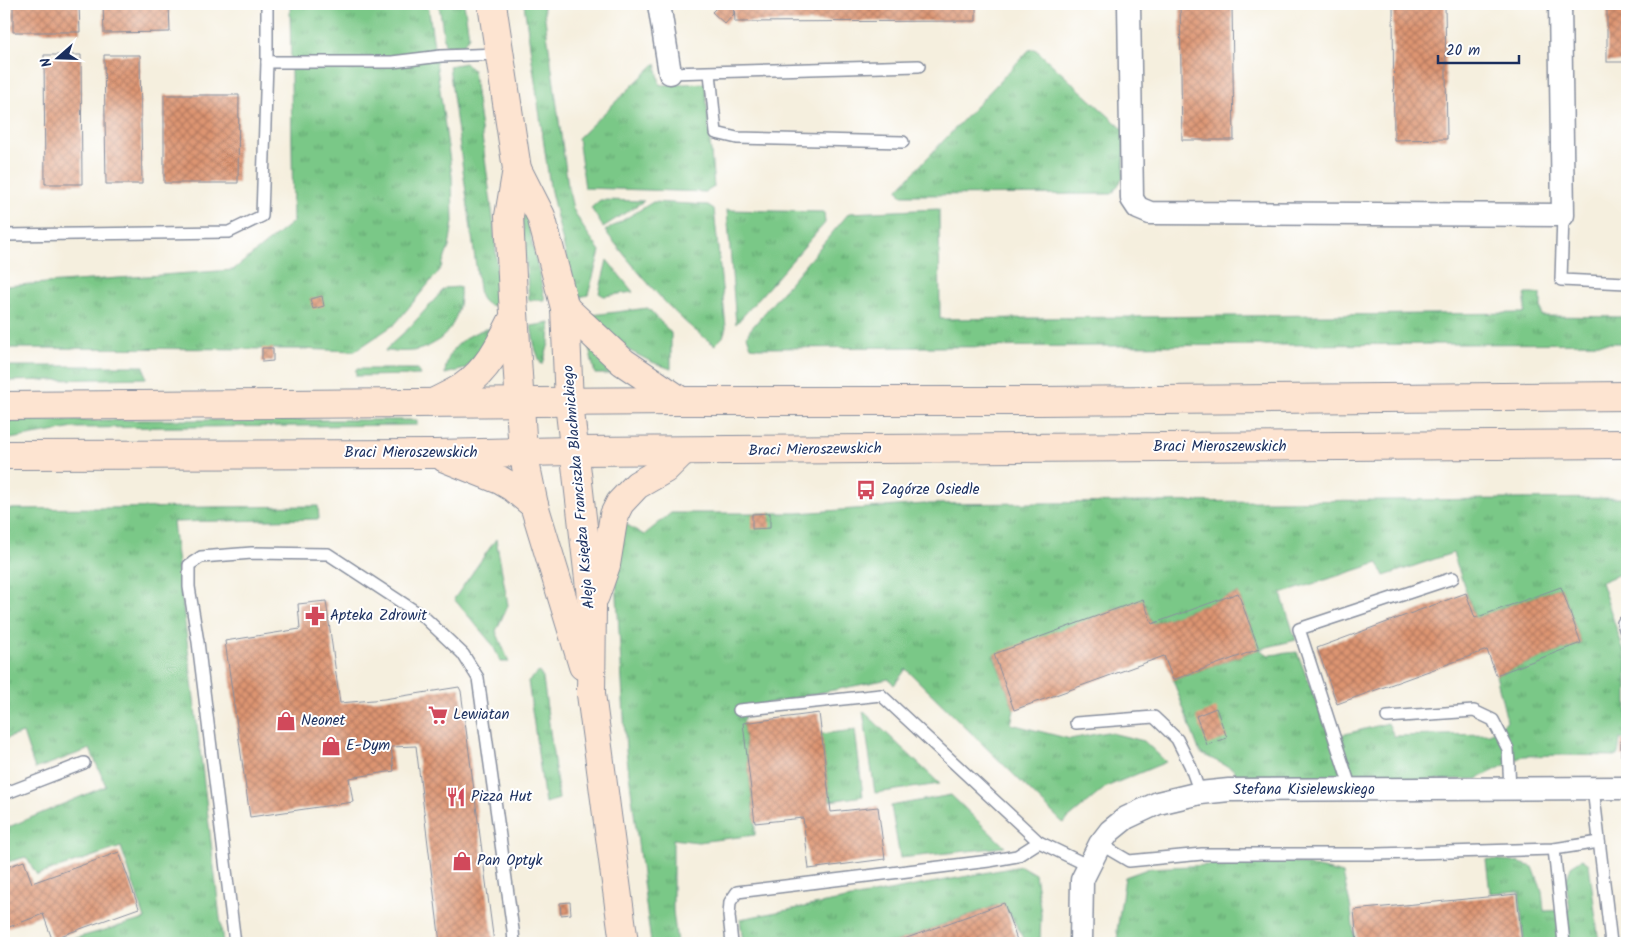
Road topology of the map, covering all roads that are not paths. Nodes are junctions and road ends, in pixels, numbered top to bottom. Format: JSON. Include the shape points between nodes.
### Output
{"nodes":[{"id":1,"x":267,"y":4,"type":"edge"},
{"id":2,"x":492,"y":4,"type":"edge"},
{"id":3,"x":659,"y":4,"type":"edge"},
{"id":4,"x":1128,"y":4,"type":"edge"},
{"id":5,"x":1560,"y":4,"type":"edge"},
{"id":6,"x":500,"y":54,"type":"junction"},
{"id":7,"x":267,"y":62,"type":"junction"},
{"id":8,"x":920,"y":66,"type":"dead end"},
{"id":9,"x":670,"y":73,"type":"joint"},
{"id":10,"x":710,"y":73,"type":"junction"},
{"id":11,"x":903,"y":142,"type":"dead end"},
{"id":12,"x":517,"y":169,"type":"junction"},
{"id":13,"x":1562,"y":215,"type":"junction"},
{"id":14,"x":4,"y":235,"type":"edge"},
{"id":15,"x":1627,"y":283,"type":"edge"},
{"id":16,"x":565,"y":308,"type":"junction"},
{"id":17,"x":515,"y":316,"type":"junction"},
{"id":18,"x":1627,"y":396,"type":"edge"},
{"id":19,"x":680,"y":401,"type":"junction"},
{"id":20,"x":519,"y":403,"type":"junction"},
{"id":21,"x":568,"y":403,"type":"junction"},
{"id":22,"x":433,"y":404,"type":"junction"},
{"id":23,"x":4,"y":406,"type":"edge"},
{"id":24,"x":1627,"y":444,"type":"edge"},
{"id":25,"x":573,"y":451,"type":"junction"},
{"id":26,"x":523,"y":452,"type":"junction"},
{"id":27,"x":682,"y":452,"type":"junction"},
{"id":28,"x":434,"y":454,"type":"junction"},
{"id":29,"x":4,"y":455,"type":"edge"},
{"id":30,"x":534,"y":505,"type":"junction"},
{"id":31,"x":1453,"y":578,"type":"dead end"},
{"id":32,"x":592,"y":606,"type":"junction"},
{"id":33,"x":1627,"y":622,"type":"edge"},
{"id":34,"x":1627,"y":635,"type":"edge"},
{"id":35,"x":592,"y":694,"type":"junction"},
{"id":36,"x":739,"y":710,"type":"dead end"},
{"id":37,"x":1387,"y":717,"type":"dead end"},
{"id":38,"x":1076,"y":723,"type":"dead end"},
{"id":39,"x":84,"y":763,"type":"dead end"},
{"id":40,"x":1510,"y":788,"type":"junction"},
{"id":41,"x":1593,"y":788,"type":"junction"},
{"id":42,"x":1627,"y":788,"type":"edge"},
{"id":43,"x":1351,"y":789,"type":"junction"},
{"id":44,"x":1200,"y":793,"type":"junction"},
{"id":45,"x":4,"y":794,"type":"edge"},
{"id":46,"x":1039,"y":842,"type":"junction"},
{"id":47,"x":1599,"y":842,"type":"junction"},
{"id":48,"x":1100,"y":844,"type":"junction"},
{"id":49,"x":1554,"y":849,"type":"junction"},
{"id":50,"x":1089,"y":866,"type":"junction"},
{"id":51,"x":235,"y":943,"type":"edge"},
{"id":52,"x":514,"y":943,"type":"edge"},
{"id":53,"x":624,"y":943,"type":"edge"},
{"id":54,"x":732,"y":943,"type":"edge"},
{"id":55,"x":1081,"y":943,"type":"edge"},
{"id":56,"x":1564,"y":943,"type":"edge"},
{"id":57,"x":1611,"y":943,"type":"edge"}],
"edges":[{"from":1,"to":7,"type":"lane"},
{"from":2,"to":6,"type":"main road","name":"Aleja Księdza Franciszka Blachnickiego"},
{"from":3,"to":9,"type":"street"},
{"from":4,"to":13,"type":"street","via":[[1132,199],[1138,208],[1150,213]]},
{"from":5,"to":13,"type":"street"},
{"from":6,"to":7,"type":"lane","via":[[392,62]]},
{"from":6,"to":12,"type":"main road","name":"Aleja Księdza Franciszka Blachnickiego"},
{"from":7,"to":14,"type":"lane","via":[[262,216],[229,232]]},
{"from":8,"to":10,"type":"lane"},
{"from":9,"to":10,"type":"lane"},
{"from":10,"to":11,"type":"lane","via":[[716,133],[737,138]]},
{"from":12,"to":16,"type":"main road","name":"Aleja Księdza Franciszka Blachnickiego","via":[[541,216]]},
{"from":12,"to":17,"type":"main road","name":"Aleja Księdza Franciszka Blachnickiego","via":[[509,216]]},
{"from":13,"to":15,"type":"lane","via":[[1561,280]]},
{"from":16,"to":19,"type":"main road","via":[[623,362]]},
{"from":16,"to":21,"type":"main road","name":"Aleja Księdza Franciszka Blachnickiego"},
{"from":17,"to":20,"type":"main road","name":"Aleja Księdza Franciszka Blachnickiego"},
{"from":17,"to":22,"type":"main road","via":[[499,348],[483,370],[464,386]]},
{"from":18,"to":19,"type":"main road"},
{"from":19,"to":21,"type":"main road"},
{"from":20,"to":21,"type":"main road"},
{"from":20,"to":22,"type":"main road"},
{"from":20,"to":26,"type":"main road","name":"Aleja Księdza Franciszka Blachnickiego"},
{"from":21,"to":25,"type":"main road","name":"Aleja Księdza Franciszka Blachnickiego"},
{"from":22,"to":23,"type":"main road"},
{"from":24,"to":27,"type":"main road","name":"Braci Mieroszewskich"},
{"from":25,"to":26,"type":"main road","name":"Braci Mieroszewskich"},
{"from":25,"to":27,"type":"main road","name":"Braci Mieroszewskich"},
{"from":25,"to":32,"type":"main road","name":"Aleja Księdza Franciszka Blachnickiego"},
{"from":26,"to":28,"type":"main road","name":"Braci Mieroszewskich"},
{"from":26,"to":30,"type":"main road","name":"Aleja Księdza Franciszka Blachnickiego"},
{"from":27,"to":32,"type":"main road","via":[[665,469],[637,485],[620,503],[614,515],[606,565]]},
{"from":28,"to":29,"type":"main road","name":"Braci Mieroszewskich"},
{"from":28,"to":30,"type":"main road","via":[[500,480]]},
{"from":30,"to":35,"type":"main road","name":"Aleja Księdza Franciszka Blachnickiego"},
{"from":31,"to":43,"type":"lane","via":[[1299,629]]},
{"from":32,"to":35,"type":"main road","name":"Aleja Księdza Franciszka Blachnickiego"},
{"from":33,"to":34,"type":"lane","via":[[1623,623]]},
{"from":35,"to":53,"type":"main road","name":"Aleja Księdza Franciszka Blachnickiego"},
{"from":36,"to":46,"type":"lane","via":[[881,695]]},
{"from":37,"to":40,"type":"lane","via":[[1474,711],[1493,720],[1508,749]]},
{"from":38,"to":44,"type":"lane","via":[[1154,716],[1177,739]]},
{"from":39,"to":45,"type":"lane"},
{"from":40,"to":41,"type":"street","name":"Stefana Kisielewskiego"},
{"from":40,"to":43,"type":"street","name":"Stefana Kisielewskiego"},
{"from":41,"to":42,"type":"street","name":"Stefana Kisielewskiego"},
{"from":41,"to":47,"type":"lane"},
{"from":43,"to":44,"type":"street","name":"Stefana Kisielewskiego"},
{"from":44,"to":48,"type":"street","name":"Stefana Kisielewskiego","via":[[1158,803],[1126,818]]},
{"from":46,"to":50,"type":"lane"},
{"from":46,"to":54,"type":"lane","via":[[1017,856],[989,861],[737,892],[730,902],[728,916]]},
{"from":47,"to":49,"type":"lane"},
{"from":47,"to":57,"type":"lane"},
{"from":48,"to":49,"type":"lane","via":[[1129,861],[1202,854]]},
{"from":48,"to":50,"type":"street","name":"Stefana Kisielewskiego"},
{"from":49,"to":56,"type":"lane"},
{"from":50,"to":55,"type":"street","name":"Stefana Kisielewskiego","via":[[1082,880]]},
{"from":51,"to":52,"type":"lane","via":[[189,587],[189,565],[202,557],[252,553],[328,554],[424,617],[463,654],[478,678]]}]}
